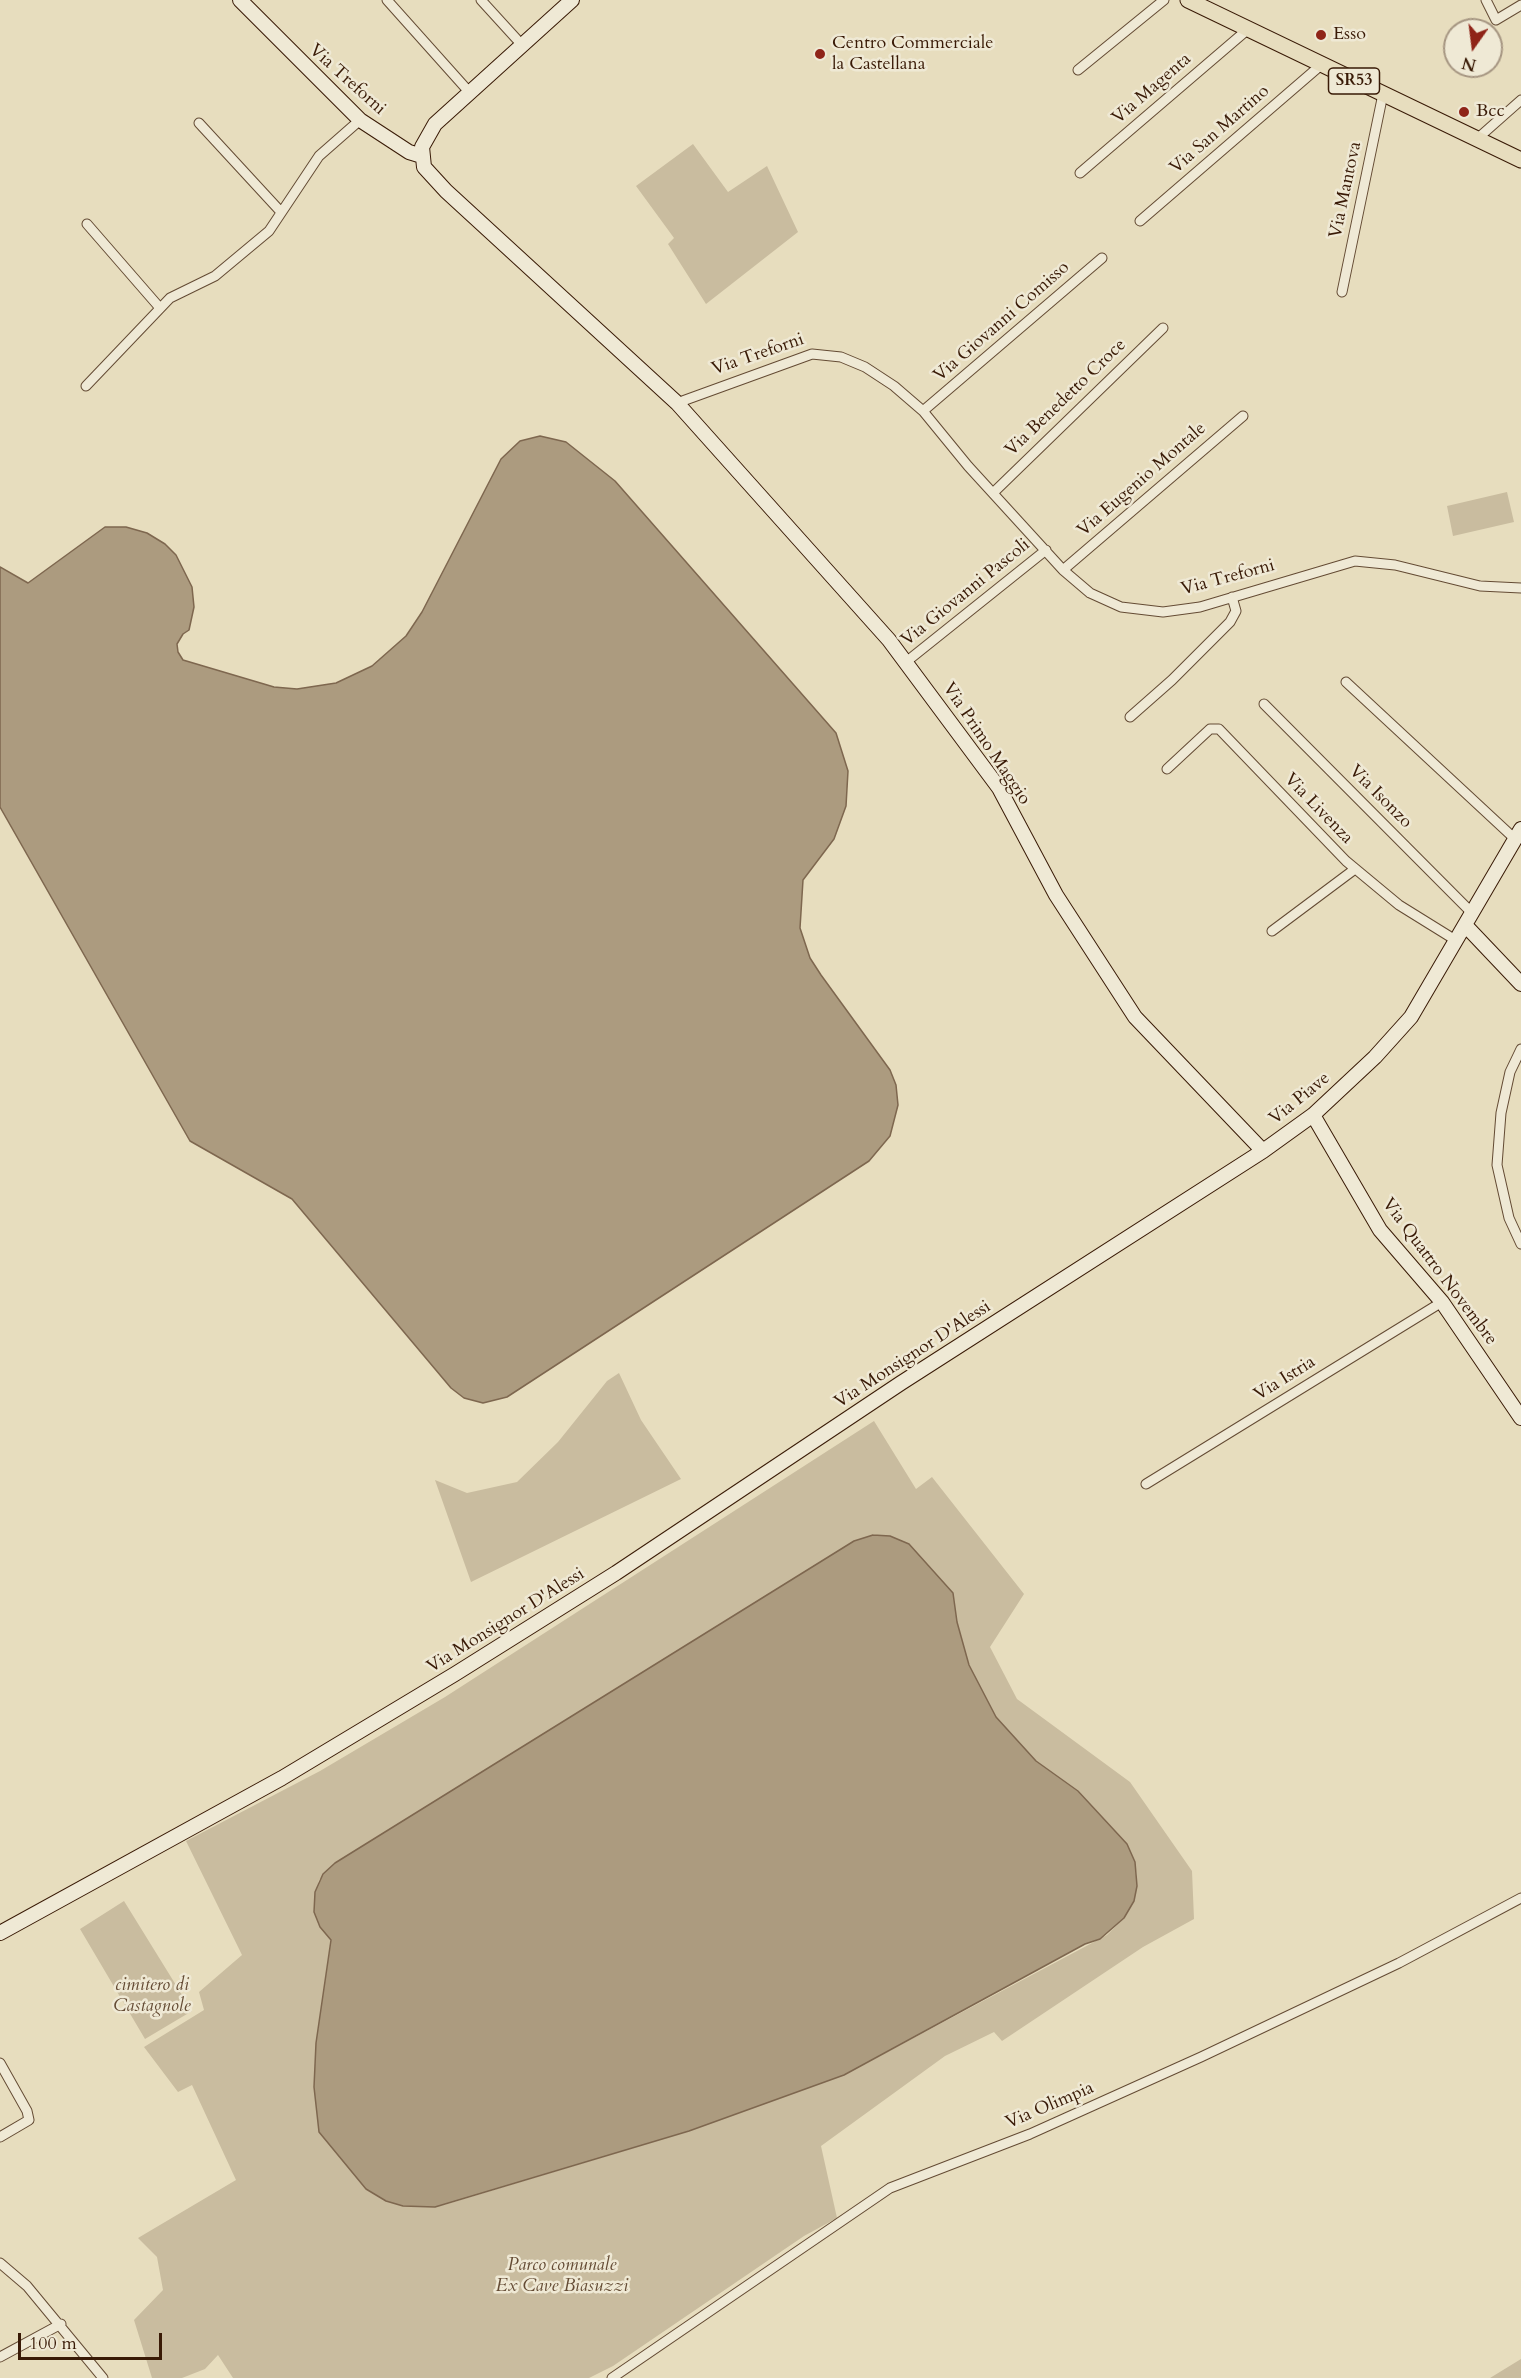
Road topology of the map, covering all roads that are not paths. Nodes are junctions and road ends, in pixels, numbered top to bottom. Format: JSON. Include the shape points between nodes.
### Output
{"nodes":[{"id":1,"x":240,"y":0,"type":"edge"},
{"id":2,"x":387,"y":0,"type":"edge"},
{"id":3,"x":481,"y":0,"type":"edge"},
{"id":4,"x":572,"y":0,"type":"edge"},
{"id":5,"x":1164,"y":0,"type":"edge"},
{"id":6,"x":1188,"y":0,"type":"edge"},
{"id":7,"x":1486,"y":0,"type":"edge"},
{"id":8,"x":1521,"y":5,"type":"edge"},
{"id":9,"x":1246,"y":30,"type":"junction"},
{"id":10,"x":522,"y":45,"type":"junction"},
{"id":11,"x":1321,"y":65,"type":"junction"},
{"id":12,"x":1078,"y":70,"type":"dead end"},
{"id":13,"x":471,"y":94,"type":"junction"},
{"id":14,"x":1383,"y":94,"type":"junction"},
{"id":15,"x":1521,"y":100,"type":"edge"},
{"id":16,"x":360,"y":120,"type":"junction"},
{"id":17,"x":199,"y":123,"type":"dead end"},
{"id":18,"x":1477,"y":139,"type":"junction"},
{"id":19,"x":422,"y":156,"type":"junction"},
{"id":20,"x":1521,"y":160,"type":"edge"},
{"id":21,"x":1080,"y":173,"type":"dead end"},
{"id":22,"x":282,"y":212,"type":"junction"},
{"id":23,"x":1140,"y":220,"type":"dead end"},
{"id":24,"x":87,"y":224,"type":"dead end"},
{"id":25,"x":1102,"y":258,"type":"dead end"},
{"id":26,"x":1342,"y":292,"type":"dead end"},
{"id":27,"x":160,"y":308,"type":"junction"},
{"id":28,"x":1163,"y":328,"type":"dead end"},
{"id":29,"x":86,"y":386,"type":"dead end"},
{"id":30,"x":677,"y":403,"type":"junction"},
{"id":31,"x":923,"y":411,"type":"junction"},
{"id":32,"x":1243,"y":416,"type":"dead end"},
{"id":33,"x":993,"y":492,"type":"junction"},
{"id":34,"x":1046,"y":550,"type":"junction"},
{"id":35,"x":1063,"y":570,"type":"junction"},
{"id":36,"x":1521,"y":588,"type":"edge"},
{"id":37,"x":1232,"y":597,"type":"junction"},
{"id":38,"x":906,"y":662,"type":"junction"},
{"id":39,"x":1346,"y":682,"type":"dead end"},
{"id":40,"x":1263,"y":704,"type":"dead end"},
{"id":41,"x":1130,"y":717,"type":"dead end"},
{"id":42,"x":1167,"y":769,"type":"dead end"},
{"id":43,"x":1518,"y":834,"type":"edge"},
{"id":44,"x":1355,"y":869,"type":"junction"},
{"id":45,"x":1470,"y":920,"type":"junction"},
{"id":46,"x":1272,"y":931,"type":"dead end"},
{"id":47,"x":1457,"y":941,"type":"junction"},
{"id":48,"x":1521,"y":984,"type":"edge"},
{"id":49,"x":1521,"y":1049,"type":"edge"},
{"id":50,"x":1313,"y":1115,"type":"junction"},
{"id":51,"x":1263,"y":1151,"type":"junction"},
{"id":52,"x":1521,"y":1244,"type":"edge"},
{"id":53,"x":1442,"y":1302,"type":"junction"},
{"id":54,"x":1014,"y":1310,"type":"joint"},
{"id":55,"x":1521,"y":1418,"type":"edge"},
{"id":56,"x":1146,"y":1485,"type":"dead end"},
{"id":57,"x":1521,"y":1898,"type":"edge"},
{"id":58,"x":0,"y":1933,"type":"edge"},
{"id":59,"x":0,"y":2063,"type":"edge"},
{"id":60,"x":0,"y":2137,"type":"edge"},
{"id":61,"x":0,"y":2263,"type":"edge"},
{"id":62,"x":61,"y":2324,"type":"junction"},
{"id":63,"x":0,"y":2357,"type":"edge"},
{"id":64,"x":104,"y":2378,"type":"edge"},
{"id":65,"x":612,"y":2378,"type":"edge"}],
"edges":[{"from":1,"to":16,"type":"main road","name":"Via Treforni"},
{"from":2,"to":13,"type":"street"},
{"from":3,"to":10,"type":"street"},
{"from":4,"to":10,"type":"main road"},
{"from":5,"to":12,"type":"street"},
{"from":6,"to":9,"type":"main road","number":"SR53"},
{"from":7,"to":8,"type":"street","via":[[1496,20]]},
{"from":9,"to":11,"type":"main road","number":"SR53"},
{"from":9,"to":21,"type":"street","name":"Via Magenta"},
{"from":10,"to":13,"type":"main road"},
{"from":11,"to":14,"type":"main road","number":"SR53"},
{"from":11,"to":23,"type":"street","name":"Via San Martino"},
{"from":13,"to":19,"type":"main road","via":[[435,124],[424,141]]},
{"from":14,"to":18,"type":"main road","number":"SR53"},
{"from":14,"to":26,"type":"street","name":"Via Mantova"},
{"from":15,"to":18,"type":"street"},
{"from":16,"to":19,"type":"main road","name":"Via Treforni","via":[[409,152]]},
{"from":16,"to":22,"type":"street","via":[[319,156]]},
{"from":17,"to":22,"type":"street"},
{"from":18,"to":20,"type":"main road","number":"SR53"},
{"from":19,"to":30,"type":"main road","via":[[424,167],[439,184]]},
{"from":22,"to":27,"type":"street","via":[[269,231],[222,270],[170,298]]},
{"from":24,"to":27,"type":"street"},
{"from":25,"to":31,"type":"street","name":"Via Giovanni Comisso"},
{"from":27,"to":29,"type":"street"},
{"from":28,"to":33,"type":"street","name":"Via Benedetto Croce"},
{"from":30,"to":31,"type":"street","name":"Via Treforni","via":[[799,357],[823,354],[865,367]]},
{"from":30,"to":38,"type":"main road","name":"Via Primo Maggio"},
{"from":31,"to":33,"type":"street","name":"Via Treforni"},
{"from":32,"to":35,"type":"street","name":"Via Eugenio Montale"},
{"from":33,"to":34,"type":"street","name":"Via Treforni"},
{"from":34,"to":35,"type":"street","name":"Via Treforni"},
{"from":34,"to":38,"type":"street","name":"Via Giovanni Pascoli"},
{"from":35,"to":37,"type":"street","name":"Via Treforni","via":[[1102,600],[1141,611],[1182,610]]},
{"from":36,"to":37,"type":"street","name":"Via Treforni","via":[[1480,586],[1395,565],[1355,561]]},
{"from":37,"to":41,"type":"street","via":[[1236,611],[1230,622]]},
{"from":38,"to":51,"type":"main road","name":"Via Primo Maggio","via":[[999,788],[1056,895],[1129,1008]]},
{"from":39,"to":43,"type":"street"},
{"from":40,"to":45,"type":"street","name":"Via Isonzo"},
{"from":42,"to":44,"type":"street","name":"Via Livenza","via":[[1210,729],[1219,729]]},
{"from":43,"to":45,"type":"main road","name":"Via Piave"},
{"from":44,"to":46,"type":"street"},
{"from":44,"to":47,"type":"street","name":"Via Livenza","via":[[1399,905]]},
{"from":45,"to":47,"type":"main road","name":"Via Piave"},
{"from":45,"to":48,"type":"main road"},
{"from":47,"to":50,"type":"main road","name":"Via Piave","via":[[1411,1017]]},
{"from":49,"to":52,"type":"street","via":[[1510,1072],[1501,1113],[1497,1165],[1509,1218]]},
{"from":50,"to":51,"type":"main road","name":"Via Piave"},
{"from":50,"to":53,"type":"main road","name":"Via Quattro Novembre","via":[[1380,1230]]},
{"from":51,"to":54,"type":"main road","name":"Via Piave"},
{"from":53,"to":55,"type":"main road","name":"Via Quattro Novembre"},
{"from":53,"to":56,"type":"street","name":"Via Istria"},
{"from":54,"to":58,"type":"main road","name":"Via Monsignor D'Alessi","via":[[616,1573],[455,1674],[282,1778]]},
{"from":57,"to":65,"type":"street","name":"Via Olimpia","via":[[1399,1963],[1201,2057],[1030,2134],[890,2188]]},
{"from":59,"to":60,"type":"street","via":[[29,2120]]},
{"from":61,"to":62,"type":"street"},
{"from":62,"to":63,"type":"street"},
{"from":62,"to":64,"type":"street"}]}
